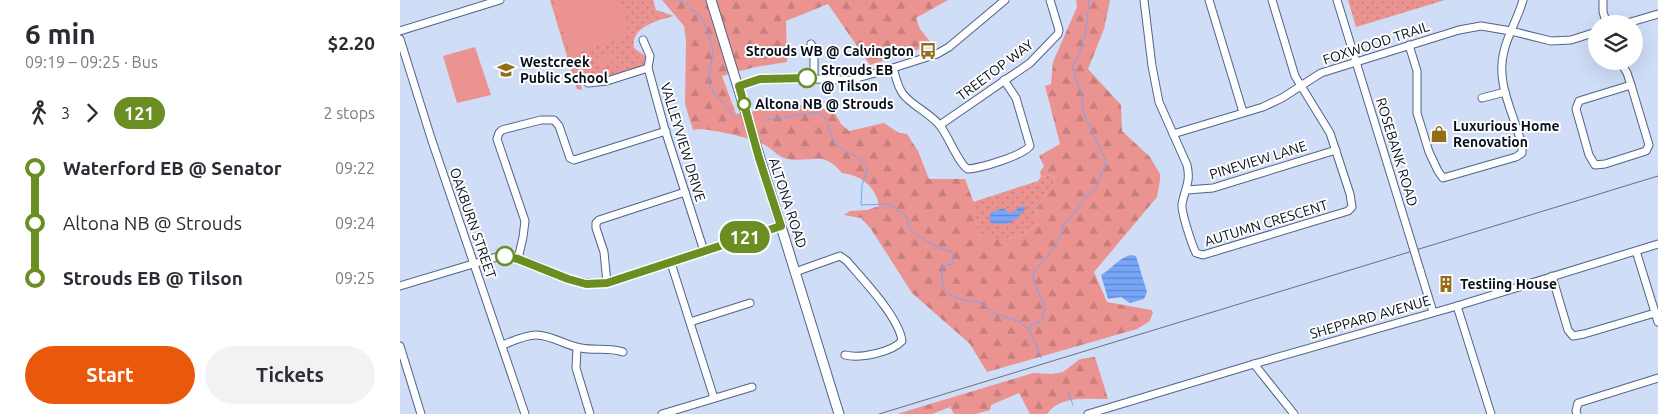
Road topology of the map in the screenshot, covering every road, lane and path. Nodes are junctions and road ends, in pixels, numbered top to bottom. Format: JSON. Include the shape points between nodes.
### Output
{"nodes":[{"id":1,"x":500,"y":0,"type":"edge"},
{"id":2,"x":711,"y":0,"type":"edge"},
{"id":3,"x":1005,"y":0,"type":"edge"},
{"id":4,"x":1050,"y":0,"type":"edge"},
{"id":5,"x":1144,"y":0,"type":"edge"},
{"id":6,"x":1209,"y":0,"type":"edge"},
{"id":7,"x":1272,"y":0,"type":"edge"},
{"id":8,"x":1337,"y":0,"type":"edge"},
{"id":9,"x":1523,"y":0,"type":"edge"},
{"id":10,"x":1603,"y":0,"type":"edge"},
{"id":11,"x":1658,"y":14,"type":"edge"},
{"id":12,"x":1604,"y":15,"type":"edge"},
{"id":13,"x":1643,"y":18,"type":"edge"},
{"id":14,"x":400,"y":31,"type":"edge"},
{"id":15,"x":1511,"y":31,"type":"junction"},
{"id":16,"x":1588,"y":35,"type":"edge"},
{"id":17,"x":400,"y":39,"type":"edge"},
{"id":18,"x":643,"y":40,"type":"dead end"},
{"id":19,"x":811,"y":44,"type":"dead end"},
{"id":20,"x":1409,"y":45,"type":"junction"},
{"id":21,"x":1356,"y":62,"type":"junction"},
{"id":22,"x":648,"y":68,"type":"junction"},
{"id":23,"x":893,"y":68,"type":"junction"},
{"id":24,"x":1625,"y":70,"type":"edge"},
{"id":25,"x":814,"y":78,"type":"junction"},
{"id":26,"x":1004,"y":80,"type":"junction"},
{"id":27,"x":588,"y":83,"type":"dead end"},
{"id":28,"x":1631,"y":85,"type":"junction"},
{"id":29,"x":739,"y":86,"type":"junction"},
{"id":30,"x":1300,"y":86,"type":"junction"},
{"id":31,"x":1505,"y":92,"type":"junction"},
{"id":32,"x":1482,"y":98,"type":"dead end"},
{"id":33,"x":1243,"y":112,"type":"junction"},
{"id":34,"x":940,"y":125,"type":"junction"},
{"id":35,"x":666,"y":131,"type":"junction"},
{"id":36,"x":1173,"y":134,"type":"junction"},
{"id":37,"x":1336,"y":150,"type":"junction"},
{"id":38,"x":1187,"y":190,"type":"junction"},
{"id":39,"x":685,"y":192,"type":"junction"},
{"id":40,"x":781,"y":226,"type":"junction"},
{"id":41,"x":1658,"y":244,"type":"edge"},
{"id":42,"x":1636,"y":250,"type":"junction"},
{"id":43,"x":704,"y":251,"type":"junction"},
{"id":44,"x":518,"y":259,"type":"junction"},
{"id":45,"x":671,"y":263,"type":"junction"},
{"id":46,"x":474,"y":264,"type":"junction"},
{"id":47,"x":795,"y":272,"type":"junction"},
{"id":48,"x":1552,"y":276,"type":"junction"},
{"id":49,"x":607,"y":283,"type":"junction"},
{"id":50,"x":400,"y":286,"type":"edge"},
{"id":51,"x":750,"y":304,"type":"dead end"},
{"id":52,"x":1457,"y":306,"type":"junction"},
{"id":53,"x":1433,"y":312,"type":"junction"},
{"id":54,"x":1655,"y":313,"type":"junction"},
{"id":55,"x":690,"y":322,"type":"junction"},
{"id":56,"x":1658,"y":322,"type":"edge"},
{"id":57,"x":502,"y":344,"type":"junction"},
{"id":58,"x":400,"y":346,"type":"edge"},
{"id":59,"x":578,"y":348,"type":"junction"},
{"id":60,"x":623,"y":352,"type":"dead end"},
{"id":61,"x":846,"y":356,"type":"dead end"},
{"id":62,"x":1254,"y":364,"type":"junction"},
{"id":63,"x":1658,"y":378,"type":"edge"},
{"id":64,"x":752,"y":386,"type":"dead end"},
{"id":65,"x":714,"y":398,"type":"junction"},
{"id":66,"x":839,"y":413,"type":"edge"},
{"id":67,"x":421,"y":414,"type":"edge"},
{"id":68,"x":525,"y":414,"type":"edge"},
{"id":69,"x":590,"y":414,"type":"edge"},
{"id":70,"x":662,"y":414,"type":"edge"},
{"id":71,"x":1088,"y":414,"type":"edge"},
{"id":72,"x":1294,"y":414,"type":"edge"},
{"id":73,"x":1491,"y":414,"type":"edge"},
{"id":74,"x":1576,"y":414,"type":"edge"}],
"edges":[{"from":1,"to":14,"type":"street"},
{"from":2,"to":29,"type":"main road","name":"ALTONA ROAD"},
{"from":3,"to":23,"type":"street","via":[[949,47]]},
{"from":4,"to":26,"type":"street","name":"TREETOP WAY","via":[[1058,34],[1030,63]]},
{"from":5,"to":36,"type":"street","name":"AUTUMN CRESCENT","via":[[1159,102]]},
{"from":6,"to":33,"type":"street"},
{"from":7,"to":30,"type":"street","name":"AUTUMN CRESCENT"},
{"from":8,"to":21,"type":"street","name":"ROSEBANK ROAD"},
{"from":9,"to":15,"type":"street"},
{"from":10,"to":12,"type":"street"},
{"from":11,"to":13,"type":"street"},
{"from":15,"to":16,"type":"street","name":"FOXWOOD TRAIL","via":[[1551,41]]},
{"from":15,"to":20,"type":"street","name":"FOXWOOD TRAIL","via":[[1481,26]]},
{"from":15,"to":31,"type":"street","via":[[1502,62]]},
{"from":17,"to":46,"type":"street","name":"OAKBURN STREET"},
{"from":18,"to":22,"type":"street","name":"VALLEYVIEW DRIVE","via":[[650,56]]},
{"from":19,"to":25,"type":"street"},
{"from":20,"to":21,"type":"street","name":"FOXWOOD TRAIL"},
{"from":20,"to":31,"type":"street","via":[[1417,71],[1417,113],[1429,152],[1443,178],[1522,153]]},
{"from":21,"to":30,"type":"street","name":"FOXWOOD TRAIL","via":[[1321,73]]},
{"from":21,"to":53,"type":"street","name":"ROSEBANK ROAD","bridge":true},
{"from":22,"to":27,"type":"street","via":[[607,81]]},
{"from":22,"to":35,"type":"street","name":"VALLEYVIEW DRIVE"},
{"from":23,"to":25,"type":"street","via":[[850,80]]},
{"from":23,"to":34,"type":"street","via":[[898,87],[907,99]]},
{"from":24,"to":28,"type":"street"},
{"from":25,"to":29,"type":"street","via":[[760,79]]},
{"from":26,"to":34,"type":"street","name":"TREETOP WAY"},
{"from":26,"to":34,"type":"street","via":[[1016,98],[1030,146],[1028,149],[964,168]]},
{"from":28,"to":28,"type":"street","via":[[1579,101],[1576,109],[1595,165],[1646,151],[1650,144]]},
{"from":29,"to":40,"type":"main road","name":"ALTONA ROAD"},
{"from":30,"to":33,"type":"street","name":"FOXWOOD TRAIL","via":[[1275,101]]},
{"from":30,"to":37,"type":"street","name":"AUTUMN CRESCENT","via":[[1330,133]]},
{"from":31,"to":32,"type":"street"},
{"from":33,"to":36,"type":"street","name":"FOXWOOD TRAIL"},
{"from":35,"to":39,"type":"street","name":"VALLEYVIEW DRIVE"},
{"from":35,"to":44,"type":"street","via":[[574,160],[570,158],[554,120],[502,130],[497,139],[525,221]]},
{"from":36,"to":38,"type":"street","name":"AUTUMN CRESCENT","via":[[1187,165]]},
{"from":37,"to":38,"type":"street","name":"PINEVIEW LANE","via":[[1213,188]]},
{"from":37,"to":38,"type":"street","name":"AUTUMN CRESCENT","via":[[1352,202],[1348,211],[1203,255],[1196,253],[1183,213]]},
{"from":39,"to":43,"type":"street","name":"VALLEYVIEW DRIVE"},
{"from":39,"to":49,"type":"street","via":[[596,223],[604,252]]},
{"from":40,"to":43,"type":"street"},
{"from":40,"to":47,"type":"main road","name":"ALTONA ROAD"},
{"from":41,"to":42,"type":"street","name":"SHEPPARD AVENUE"},
{"from":42,"to":48,"type":"street","name":"SHEPPARD AVENUE"},
{"from":42,"to":54,"type":"street"},
{"from":43,"to":45,"type":"street"},
{"from":44,"to":46,"type":"street","via":[[498,256]]},
{"from":44,"to":49,"type":"street","via":[[586,284]]},
{"from":45,"to":49,"type":"street"},
{"from":45,"to":55,"type":"street"},
{"from":46,"to":50,"type":"street"},
{"from":46,"to":57,"type":"street","name":"OAKBURN STREET"},
{"from":47,"to":61,"type":"street","via":[[840,256],[883,305],[901,333],[902,341],[897,346],[864,356]]},
{"from":47,"to":66,"type":"main road","name":"ALTONA ROAD"},
{"from":48,"to":52,"type":"street","name":"SHEPPARD AVENUE"},
{"from":48,"to":54,"type":"street","via":[[1568,330],[1573,336]]},
{"from":51,"to":55,"type":"street"},
{"from":52,"to":53,"type":"street","name":"SHEPPARD AVENUE"},
{"from":52,"to":73,"type":"street"},
{"from":53,"to":62,"type":"street","name":"SHEPPARD AVENUE"},
{"from":54,"to":56,"type":"street"},
{"from":55,"to":65,"type":"street"},
{"from":57,"to":59,"type":"street","via":[[536,335]]},
{"from":57,"to":68,"type":"street","name":"OAKBURN STREET"},
{"from":58,"to":67,"type":"street"},
{"from":59,"to":60,"type":"street"},
{"from":59,"to":69,"type":"street","via":[[576,368]]},
{"from":62,"to":71,"type":"street","name":"SHEPPARD AVENUE"},
{"from":62,"to":72,"type":"street"},
{"from":63,"to":74,"type":"street","via":[[1578,403]]},
{"from":64,"to":65,"type":"street"},
{"from":65,"to":70,"type":"street"}]}
